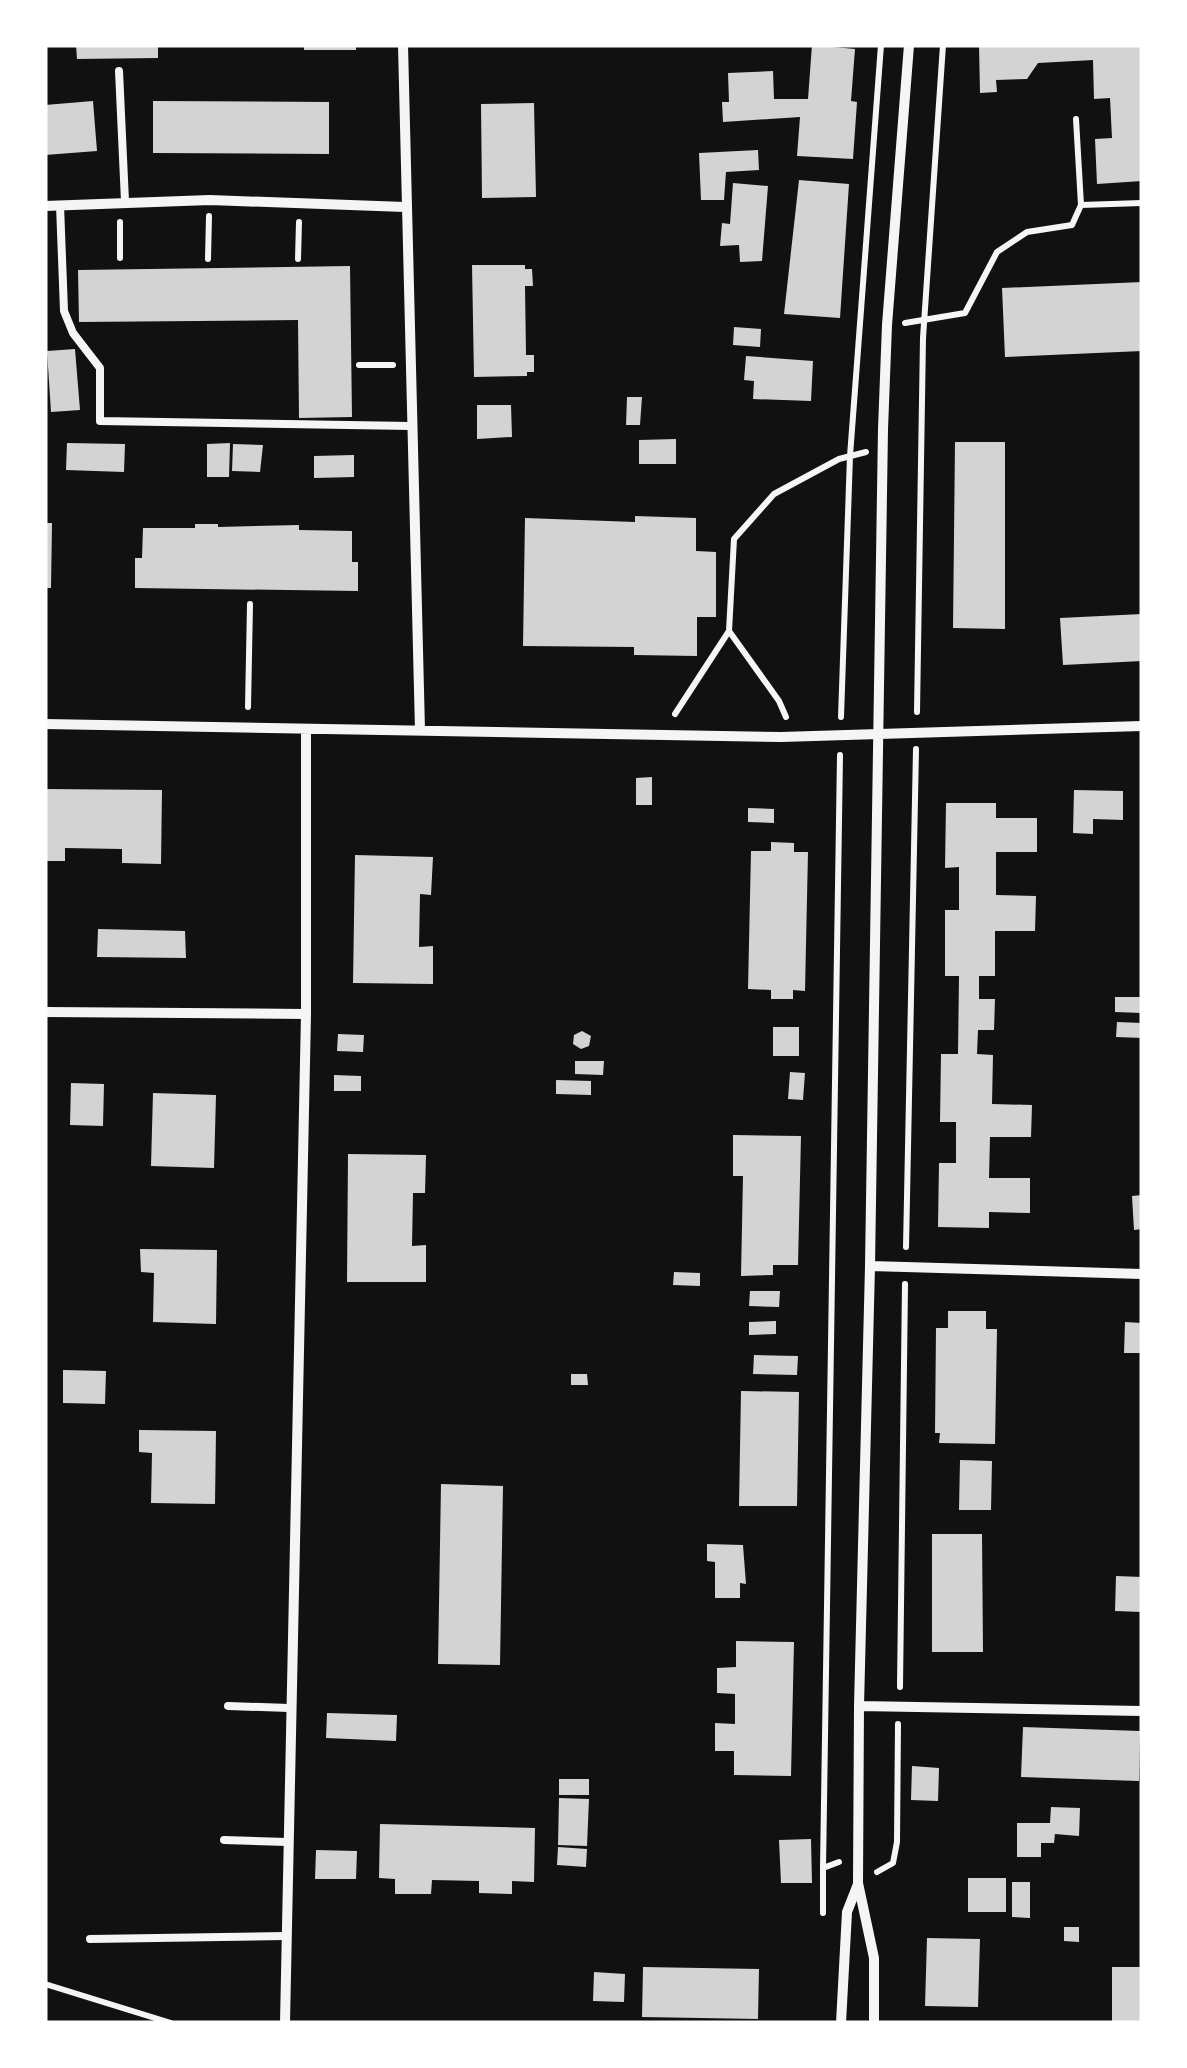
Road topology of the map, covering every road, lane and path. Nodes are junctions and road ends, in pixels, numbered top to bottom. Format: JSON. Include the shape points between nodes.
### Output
{"nodes":[{"id":1,"x":403,"y":45,"type":"edge"},
{"id":2,"x":880,"y":45,"type":"edge"},
{"id":3,"x":908,"y":45,"type":"edge"},
{"id":4,"x":944,"y":45,"type":"edge"},
{"id":5,"x":118,"y":72,"type":"dead end"},
{"id":6,"x":1076,"y":119,"type":"dead end"},
{"id":7,"x":210,"y":200,"type":"junction"},
{"id":8,"x":122,"y":201,"type":"junction"},
{"id":9,"x":300,"y":201,"type":"junction"},
{"id":10,"x":1142,"y":203,"type":"edge"},
{"id":11,"x":60,"y":205,"type":"junction"},
{"id":12,"x":1082,"y":205,"type":"junction"},
{"id":13,"x":45,"y":206,"type":"edge"},
{"id":14,"x":405,"y":207,"type":"junction"},
{"id":15,"x":120,"y":258,"type":"dead end"},
{"id":16,"x":298,"y":259,"type":"dead end"},
{"id":17,"x":208,"y":260,"type":"dead end"},
{"id":18,"x":926,"y":320,"type":"junction"},
{"id":19,"x":886,"y":325,"type":"junction"},
{"id":20,"x":359,"y":365,"type":"dead end"},
{"id":21,"x":410,"y":366,"type":"junction"},
{"id":22,"x":411,"y":426,"type":"junction"},
{"id":23,"x":883,"y":448,"type":"junction"},
{"id":24,"x":850,"y":456,"type":"junction"},
{"id":25,"x":250,"y":604,"type":"dead end"},
{"id":26,"x":729,"y":632,"type":"junction"},
{"id":27,"x":45,"y":724,"type":"edge"},
{"id":28,"x":1142,"y":726,"type":"edge"},
{"id":29,"x":248,"y":728,"type":"junction"},
{"id":30,"x":306,"y":730,"type":"junction"},
{"id":31,"x":420,"y":730,"type":"junction"},
{"id":32,"x":661,"y":734,"type":"junction"},
{"id":33,"x":917,"y":734,"type":"junction"},
{"id":34,"x":878,"y":735,"type":"junction"},
{"id":35,"x":794,"y":736,"type":"junction"},
{"id":36,"x":840,"y":736,"type":"junction"},
{"id":37,"x":45,"y":1012,"type":"edge"},
{"id":38,"x":306,"y":1014,"type":"junction"},
{"id":39,"x":870,"y":1266,"type":"junction"},
{"id":40,"x":905,"y":1267,"type":"junction"},
{"id":41,"x":1142,"y":1274,"type":"edge"},
{"id":42,"x":228,"y":1706,"type":"dead end"},
{"id":43,"x":858,"y":1706,"type":"junction"},
{"id":44,"x":900,"y":1706,"type":"junction"},
{"id":45,"x":289,"y":1708,"type":"junction"},
{"id":46,"x":1142,"y":1711,"type":"edge"},
{"id":47,"x":224,"y":1840,"type":"dead end"},
{"id":48,"x":287,"y":1842,"type":"junction"},
{"id":49,"x":823,"y":1868,"type":"dead end"},
{"id":50,"x":858,"y":1883,"type":"junction"},
{"id":51,"x":285,"y":1936,"type":"junction"},
{"id":52,"x":90,"y":1939,"type":"dead end"},
{"id":53,"x":45,"y":1984,"type":"edge"},
{"id":54,"x":171,"y":2023,"type":"edge"},
{"id":55,"x":285,"y":2023,"type":"edge"},
{"id":56,"x":841,"y":2023,"type":"edge"},
{"id":57,"x":874,"y":2023,"type":"edge"}],
"edges":[{"from":1,"to":14,"type":"street"},
{"from":2,"to":24,"type":"path"},
{"from":3,"to":19,"type":"street"},
{"from":4,"to":18,"type":"path"},
{"from":5,"to":8,"type":"lane"},
{"from":6,"to":12,"type":"path"},
{"from":7,"to":8,"type":"street"},
{"from":7,"to":9,"type":"street"},
{"from":7,"to":17,"type":"path"},
{"from":8,"to":11,"type":"street"},
{"from":8,"to":15,"type":"path"},
{"from":9,"to":14,"type":"street"},
{"from":9,"to":16,"type":"path"},
{"from":10,"to":12,"type":"path"},
{"from":11,"to":13,"type":"street"},
{"from":11,"to":22,"type":"lane","via":[[64,311],[100,368],[100,421]]},
{"from":12,"to":18,"type":"path","via":[[1072,225],[1027,232],[997,252],[965,313]]},
{"from":14,"to":21,"type":"street"},
{"from":18,"to":19,"type":"path"},
{"from":18,"to":33,"type":"path"},
{"from":19,"to":23,"type":"street"},
{"from":20,"to":21,"type":"path"},
{"from":21,"to":22,"type":"street"},
{"from":22,"to":31,"type":"street"},
{"from":23,"to":24,"type":"path"},
{"from":23,"to":34,"type":"street"},
{"from":24,"to":26,"type":"path","via":[[774,494],[734,539]]},
{"from":24,"to":36,"type":"path"},
{"from":25,"to":29,"type":"path"},
{"from":26,"to":32,"type":"path"},
{"from":26,"to":35,"type":"path","via":[[779,701]]},
{"from":27,"to":29,"type":"street"},
{"from":28,"to":33,"type":"street"},
{"from":29,"to":30,"type":"street"},
{"from":30,"to":31,"type":"street"},
{"from":30,"to":38,"type":"street"},
{"from":31,"to":32,"type":"street"},
{"from":32,"to":35,"type":"street"},
{"from":33,"to":34,"type":"street"},
{"from":33,"to":40,"type":"path"},
{"from":34,"to":36,"type":"street"},
{"from":34,"to":39,"type":"street"},
{"from":35,"to":36,"type":"street"},
{"from":36,"to":49,"type":"path"},
{"from":37,"to":38,"type":"street"},
{"from":38,"to":45,"type":"street"},
{"from":39,"to":40,"type":"street"},
{"from":39,"to":43,"type":"street"},
{"from":40,"to":41,"type":"street"},
{"from":40,"to":44,"type":"path"},
{"from":42,"to":45,"type":"lane"},
{"from":43,"to":44,"type":"street"},
{"from":43,"to":50,"type":"street"},
{"from":44,"to":46,"type":"street"},
{"from":44,"to":50,"type":"path","via":[[893,1863]]},
{"from":45,"to":48,"type":"street"},
{"from":47,"to":48,"type":"lane"},
{"from":48,"to":51,"type":"street"},
{"from":50,"to":56,"type":"street","via":[[847,1912]]},
{"from":50,"to":57,"type":"street","via":[[874,1958]]},
{"from":51,"to":52,"type":"lane"},
{"from":51,"to":55,"type":"street"},
{"from":53,"to":54,"type":"path"}]}
